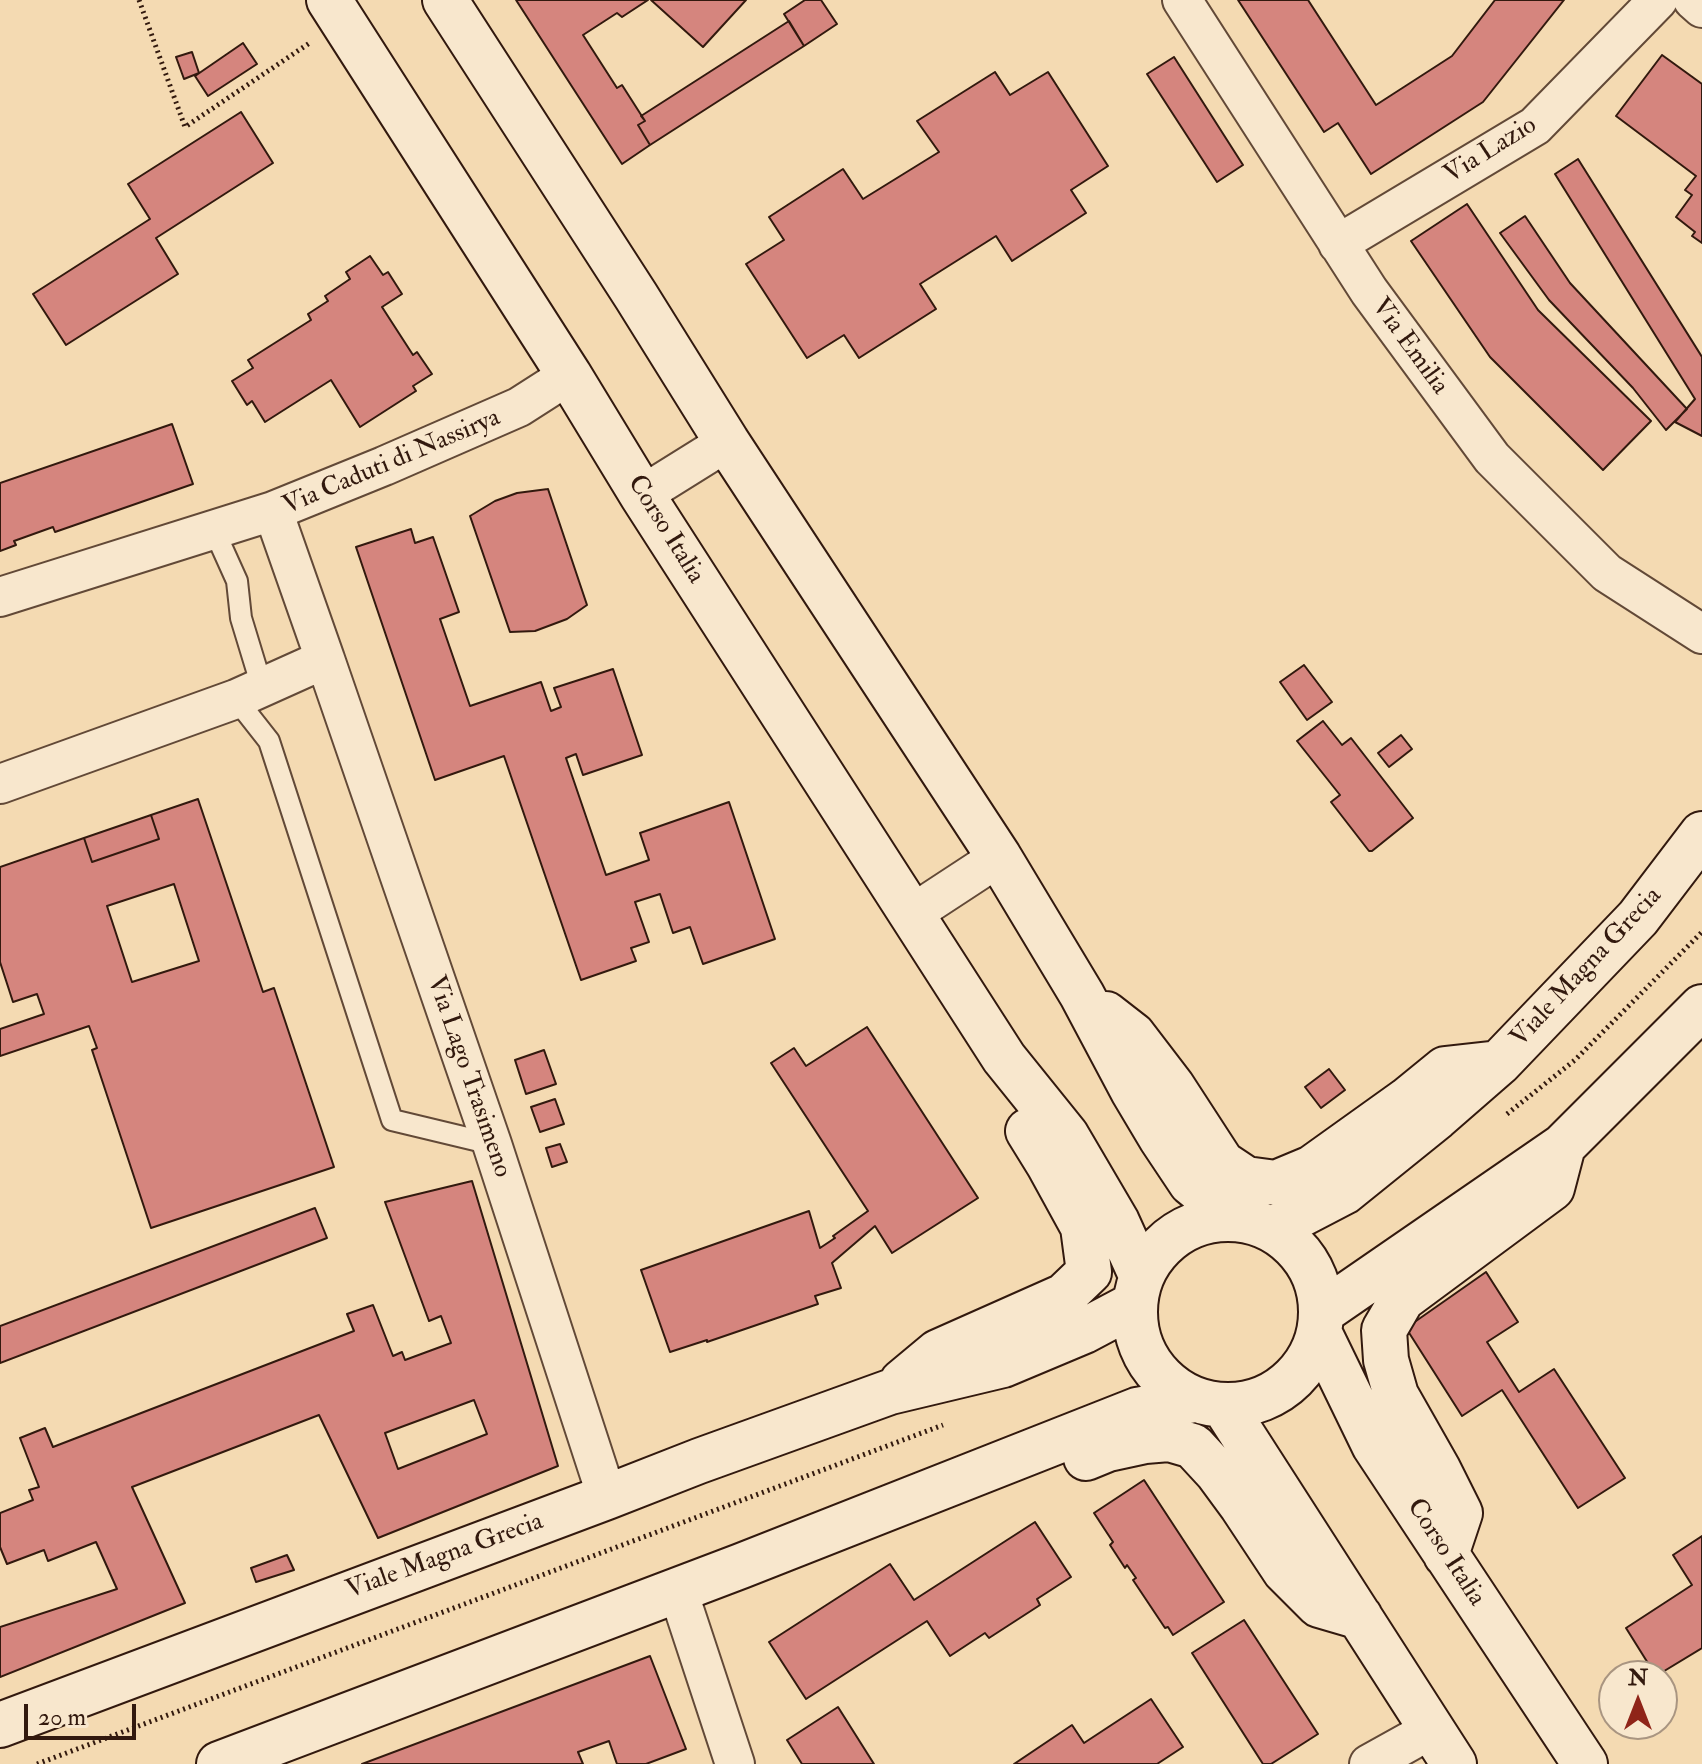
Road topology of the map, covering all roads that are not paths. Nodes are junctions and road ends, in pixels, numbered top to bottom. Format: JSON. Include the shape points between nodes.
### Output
{"nodes":[{"id":1,"x":445,"y":0,"type":"edge"},
{"id":2,"x":1182,"y":0,"type":"edge"},
{"id":3,"x":1658,"y":0,"type":"edge"},
{"id":4,"x":1693,"y":0,"type":"edge"},
{"id":5,"x":1702,"y":8,"type":"edge"},
{"id":6,"x":335,"y":11,"type":"edge"},
{"id":7,"x":1338,"y":244,"type":"junction"},
{"id":8,"x":569,"y":375,"type":"junction"},
{"id":9,"x":727,"y":442,"type":"junction"},
{"id":10,"x":642,"y":495,"type":"junction"},
{"id":11,"x":273,"y":511,"type":"junction"},
{"id":12,"x":214,"y":530,"type":"junction"},
{"id":13,"x":0,"y":597,"type":"edge"},
{"id":14,"x":1702,"y":634,"type":"edge"},
{"id":15,"x":325,"y":659,"type":"junction"},
{"id":16,"x":249,"y":693,"type":"junction"},
{"id":17,"x":0,"y":784,"type":"edge"},
{"id":18,"x":1702,"y":834,"type":"edge"},
{"id":19,"x":999,"y":857,"type":"junction"},
{"id":20,"x":912,"y":914,"type":"junction"},
{"id":21,"x":1082,"y":995,"type":"junction"},
{"id":22,"x":1702,"y":1007,"type":"edge"},
{"id":23,"x":1004,"y":1058,"type":"junction"},
{"id":24,"x":1499,"y":1063,"type":"junction"},
{"id":25,"x":492,"y":1144,"type":"junction"},
{"id":26,"x":1563,"y":1146,"type":"junction"},
{"id":27,"x":1253,"y":1223,"type":"junction"},
{"id":28,"x":1089,"y":1272,"type":"joint"},
{"id":29,"x":1137,"y":1290,"type":"junction"},
{"id":30,"x":1321,"y":1323,"type":"junction"},
{"id":31,"x":890,"y":1392,"type":"junction"},
{"id":32,"x":1209,"y":1403,"type":"junction"},
{"id":33,"x":954,"y":1484,"type":"junction"},
{"id":34,"x":607,"y":1497,"type":"junction"},
{"id":35,"x":1446,"y":1555,"type":"junction"},
{"id":36,"x":678,"y":1591,"type":"junction"},
{"id":37,"x":1360,"y":1617,"type":"junction"},
{"id":38,"x":0,"y":1725,"type":"edge"},
{"id":39,"x":1443,"y":1747,"type":"edge"},
{"id":40,"x":726,"y":1762,"type":"edge"},
{"id":41,"x":219,"y":1764,"type":"edge"},
{"id":42,"x":1369,"y":1764,"type":"edge"},
{"id":43,"x":1585,"y":1764,"type":"edge"}],
"edges":[{"from":1,"to":9,"type":"street"},
{"from":2,"to":7,"type":"street","name":"Via Emilia"},
{"from":3,"to":7,"type":"street","name":"Via Lazio","via":[[1535,126]]},
{"from":4,"to":5,"type":"street"},
{"from":6,"to":8,"type":"street","name":"Corso Italia"},
{"from":7,"to":14,"type":"street","name":"Via Emilia","via":[[1492,458],[1607,573]]},
{"from":8,"to":10,"type":"street","name":"Corso Italia"},
{"from":8,"to":11,"type":"street","name":"Via Caduti di Nassirya","via":[[519,407]]},
{"from":9,"to":10,"type":"street"},
{"from":9,"to":19,"type":"street"},
{"from":10,"to":20,"type":"street","name":"Corso Italia"},
{"from":11,"to":12,"type":"street"},
{"from":11,"to":15,"type":"street","name":"Via Caduti di Nassirya"},
{"from":12,"to":13,"type":"street"},
{"from":12,"to":16,"type":"lane","via":[[237,581]]},
{"from":15,"to":16,"type":"street"},
{"from":15,"to":25,"type":"street","name":"Via Lago Trasimeno"},
{"from":16,"to":17,"type":"street"},
{"from":16,"to":25,"type":"lane","via":[[392,1120]]},
{"from":18,"to":24,"type":"street","name":"Viale Magna Grecia","via":[[1638,918]]},
{"from":19,"to":20,"type":"street"},
{"from":19,"to":21,"type":"street"},
{"from":20,"to":23,"type":"street","name":"Corso Italia"},
{"from":21,"to":24,"type":"street","name":"Viale Magna Grecia","via":[[1133,1035],[1222,1163],[1246,1179],[1276,1183],[1312,1168],[1445,1069]]},
{"from":21,"to":27,"type":"street","via":[[1133,1091],[1191,1183]]},
{"from":22,"to":26,"type":"street"},
{"from":23,"to":28,"type":"street","name":"Corso Italia","via":[[1015,1109],[1083,1227]]},
{"from":23,"to":29,"type":"street","name":"Corso Italia","via":[[1070,1142],[1117,1222]]},
{"from":24,"to":27,"type":"street","name":"Viale Magna Grecia","via":[[1344,1192]]},
{"from":25,"to":34,"type":"street","name":"Via Lago Trasimeno"},
{"from":26,"to":30,"type":"street"},
{"from":26,"to":35,"type":"street","via":[[1552,1188],[1402,1299],[1384,1330],[1396,1395],[1460,1513]]},
{"from":27,"to":29,"type":"street","via":[[1204,1221],[1178,1232],[1156,1250]]},
{"from":27,"to":30,"type":"street","via":[[1299,1250],[1316,1279]]},
{"from":28,"to":31,"type":"street","name":"Viale Magna Grecia","via":[[1064,1296],[938,1352]]},
{"from":29,"to":31,"type":"street","name":"Viale Magna Grecia","via":[[1084,1331],[1003,1365]]},
{"from":29,"to":32,"type":"street","via":[[1139,1344],[1161,1378]]},
{"from":30,"to":32,"type":"street","via":[[1307,1364],[1285,1387],[1256,1402]]},
{"from":30,"to":35,"type":"street","name":"Corso Italia","via":[[1374,1445]]},
{"from":31,"to":34,"type":"street","name":"Viale Magna Grecia"},
{"from":32,"to":33,"type":"street","via":[[1137,1410]]},
{"from":32,"to":37,"type":"street"},
{"from":33,"to":36,"type":"street"},
{"from":33,"to":37,"type":"street","via":[[1032,1479],[1108,1449],[1145,1441],[1169,1439],[1193,1446],[1285,1571],[1319,1605]]},
{"from":34,"to":38,"type":"street","name":"Viale Magna Grecia"},
{"from":35,"to":43,"type":"street","name":"Corso Italia"},
{"from":36,"to":40,"type":"street"},
{"from":36,"to":41,"type":"street"},
{"from":37,"to":39,"type":"street"},
{"from":39,"to":42,"type":"street"}]}
